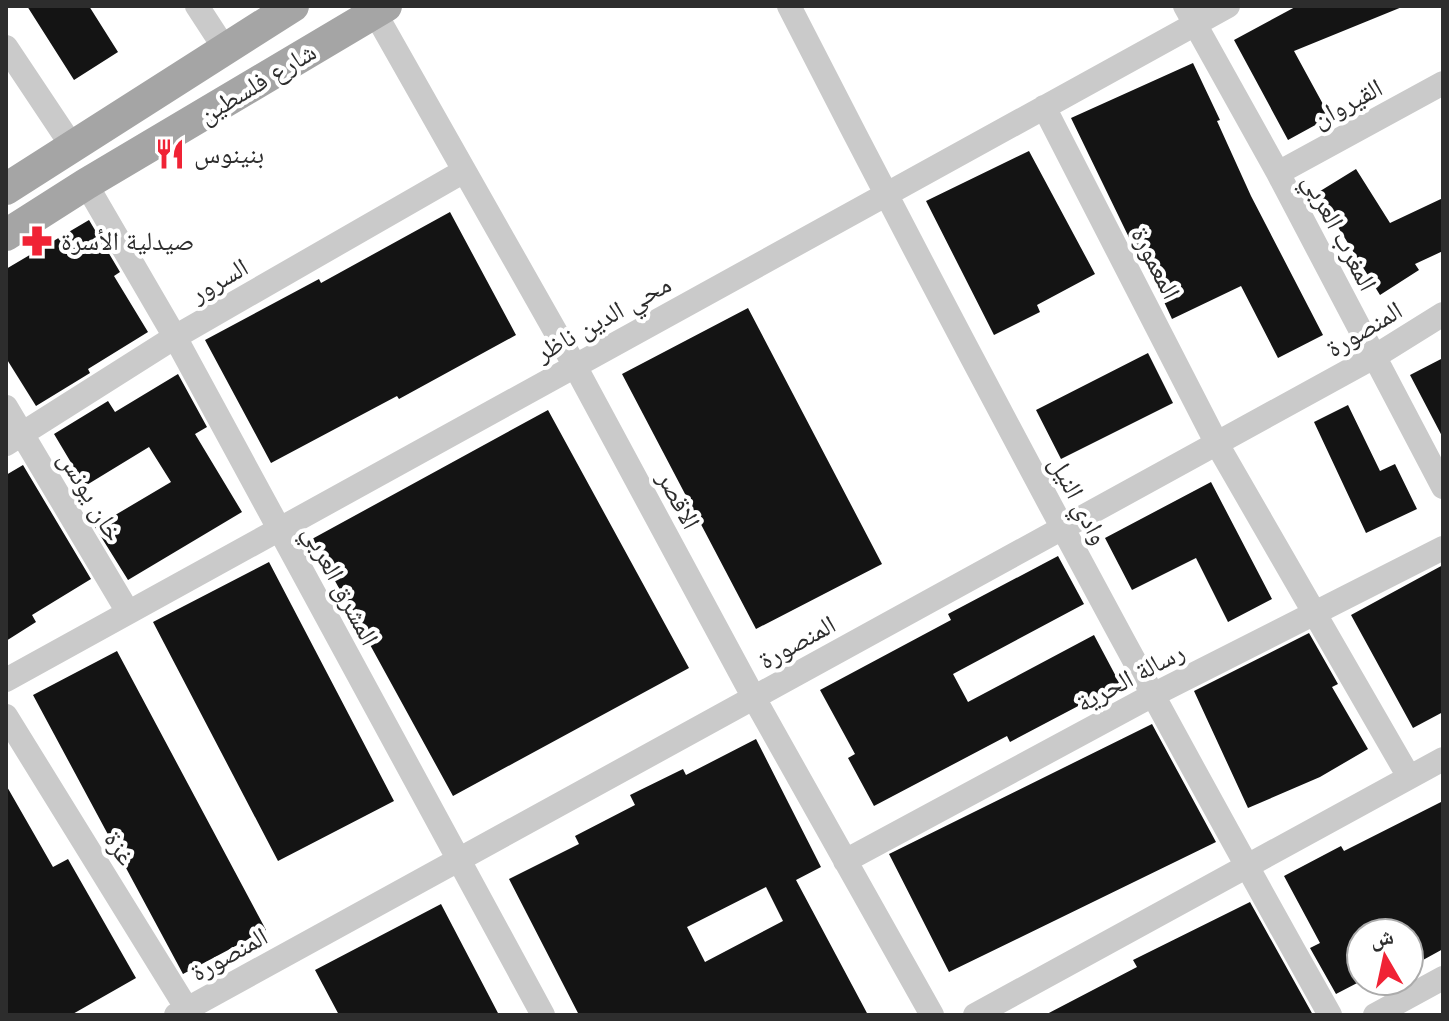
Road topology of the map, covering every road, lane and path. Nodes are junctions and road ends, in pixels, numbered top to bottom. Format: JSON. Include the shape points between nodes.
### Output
{"nodes":[{"id":1,"x":197,"y":6,"type":"edge"},
{"id":2,"x":293,"y":6,"type":"edge"},
{"id":3,"x":789,"y":6,"type":"edge"},
{"id":4,"x":1228,"y":6,"type":"edge"},
{"id":5,"x":380,"y":10,"type":"edge"},
{"id":6,"x":1190,"y":15,"type":"edge"},
{"id":7,"x":6,"y":47,"type":"edge"},
{"id":8,"x":225,"y":49,"type":"junction"},
{"id":9,"x":1443,"y":83,"type":"edge"},
{"id":10,"x":1044,"y":107,"type":"junction"},
{"id":11,"x":72,"y":146,"type":"junction"},
{"id":12,"x":464,"y":171,"type":"junction"},
{"id":13,"x":1278,"y":173,"type":"junction"},
{"id":14,"x":86,"y":184,"type":"junction"},
{"id":15,"x":6,"y":189,"type":"edge"},
{"id":16,"x":885,"y":195,"type":"junction"},
{"id":17,"x":6,"y":235,"type":"edge"},
{"id":18,"x":1443,"y":314,"type":"edge"},
{"id":19,"x":175,"y":337,"type":"junction"},
{"id":20,"x":1374,"y":357,"type":"junction"},
{"id":21,"x":575,"y":366,"type":"junction"},
{"id":22,"x":6,"y":407,"type":"edge"},
{"id":23,"x":14,"y":439,"type":"edge"},
{"id":24,"x":1217,"y":444,"type":"junction"},
{"id":25,"x":1443,"y":487,"type":"edge"},
{"id":26,"x":1063,"y":528,"type":"junction"},
{"id":27,"x":279,"y":529,"type":"junction"},
{"id":28,"x":1443,"y":548,"type":"edge"},
{"id":29,"x":128,"y":612,"type":"junction"},
{"id":30,"x":1314,"y":613,"type":"junction"},
{"id":31,"x":6,"y":680,"type":"edge"},
{"id":32,"x":1153,"y":695,"type":"junction"},
{"id":33,"x":754,"y":698,"type":"junction"},
{"id":34,"x":6,"y":716,"type":"edge"},
{"id":35,"x":1443,"y":759,"type":"edge"},
{"id":36,"x":1409,"y":777,"type":"junction"},
{"id":37,"x":458,"y":860,"type":"junction"},
{"id":38,"x":845,"y":861,"type":"junction"},
{"id":39,"x":1246,"y":866,"type":"junction"},
{"id":40,"x":1443,"y":978,"type":"edge"},
{"id":41,"x":181,"y":1012,"type":"edge"},
{"id":42,"x":543,"y":1015,"type":"edge"},
{"id":43,"x":932,"y":1015,"type":"edge"},
{"id":44,"x":975,"y":1015,"type":"edge"},
{"id":45,"x":1330,"y":1015,"type":"edge"},
{"id":46,"x":1375,"y":1015,"type":"edge"}],
"edges":[{"from":1,"to":8,"type":"street"},
{"from":2,"to":8,"type":"main road","name":"شارع فلسطين"},
{"from":3,"to":16,"type":"street","name":"وادي النيل"},
{"from":4,"to":6,"type":"street","name":"محي الدين ناظر"},
{"from":5,"to":12,"type":"street","name":"الاقصر"},
{"from":5,"to":14,"type":"main road","name":"شارع فلسطين"},
{"from":6,"to":10,"type":"street","name":"محي الدين ناظر"},
{"from":6,"to":13,"type":"street","name":"المغرب العربي"},
{"from":7,"to":11,"type":"street"},
{"from":8,"to":11,"type":"main road","name":"شارع فلسطين"},
{"from":9,"to":13,"type":"street","name":"القيروان"},
{"from":10,"to":16,"type":"street","name":"محي الدين ناظر"},
{"from":10,"to":24,"type":"street","name":"المعمورة"},
{"from":11,"to":15,"type":"main road","name":"شارع فلسطين"},
{"from":12,"to":19,"type":"street","name":"السرور"},
{"from":12,"to":21,"type":"street","name":"الاقصر"},
{"from":13,"to":20,"type":"street","name":"المغرب العربي"},
{"from":14,"to":17,"type":"main road","name":"شارع فلسطين"},
{"from":14,"to":19,"type":"street","name":"المشرق العربي"},
{"from":16,"to":21,"type":"street","name":"محي الدين ناظر"},
{"from":16,"to":26,"type":"street","name":"وادي النيل"},
{"from":18,"to":20,"type":"street","name":"المنصورة"},
{"from":19,"to":23,"type":"street","name":"السرور"},
{"from":19,"to":27,"type":"street","name":"المشرق العربي"},
{"from":20,"to":24,"type":"street","name":"المنصورة"},
{"from":20,"to":25,"type":"street","name":"المغرب العربي"},
{"from":21,"to":27,"type":"street","name":"محي الدين ناظر"},
{"from":21,"to":33,"type":"street","name":"الاقصر"},
{"from":22,"to":23,"type":"street","name":"خان يونس"},
{"from":23,"to":29,"type":"street","name":"خان يونس"},
{"from":24,"to":26,"type":"street","name":"المنصورة"},
{"from":24,"to":30,"type":"street","name":"المعمورة"},
{"from":26,"to":32,"type":"street","name":"وادي النيل"},
{"from":26,"to":33,"type":"street","name":"المنصورة"},
{"from":27,"to":29,"type":"street","name":"محي الدين ناظر"},
{"from":27,"to":37,"type":"street","name":"المشرق العربي"},
{"from":28,"to":30,"type":"street","name":"رسالة الحرية"},
{"from":29,"to":31,"type":"street","name":"محي الدين ناظر"},
{"from":30,"to":32,"type":"street","name":"رسالة الحرية"},
{"from":30,"to":36,"type":"street","name":"المعمورة"},
{"from":32,"to":38,"type":"street","name":"رسالة الحرية"},
{"from":32,"to":39,"type":"street","name":"وادي النيل"},
{"from":33,"to":37,"type":"street","name":"المنصورة"},
{"from":33,"to":38,"type":"street","name":"الاقصر"},
{"from":34,"to":41,"type":"street","name":"غزة"},
{"from":35,"to":36,"type":"street"},
{"from":36,"to":39,"type":"street"},
{"from":37,"to":41,"type":"street","name":"المنصورة"},
{"from":37,"to":42,"type":"street","name":"المشرق العربي"},
{"from":38,"to":43,"type":"street","name":"الاقصر"},
{"from":39,"to":44,"type":"street"},
{"from":39,"to":45,"type":"street","name":"وادي النيل"},
{"from":40,"to":46,"type":"street"}]}
